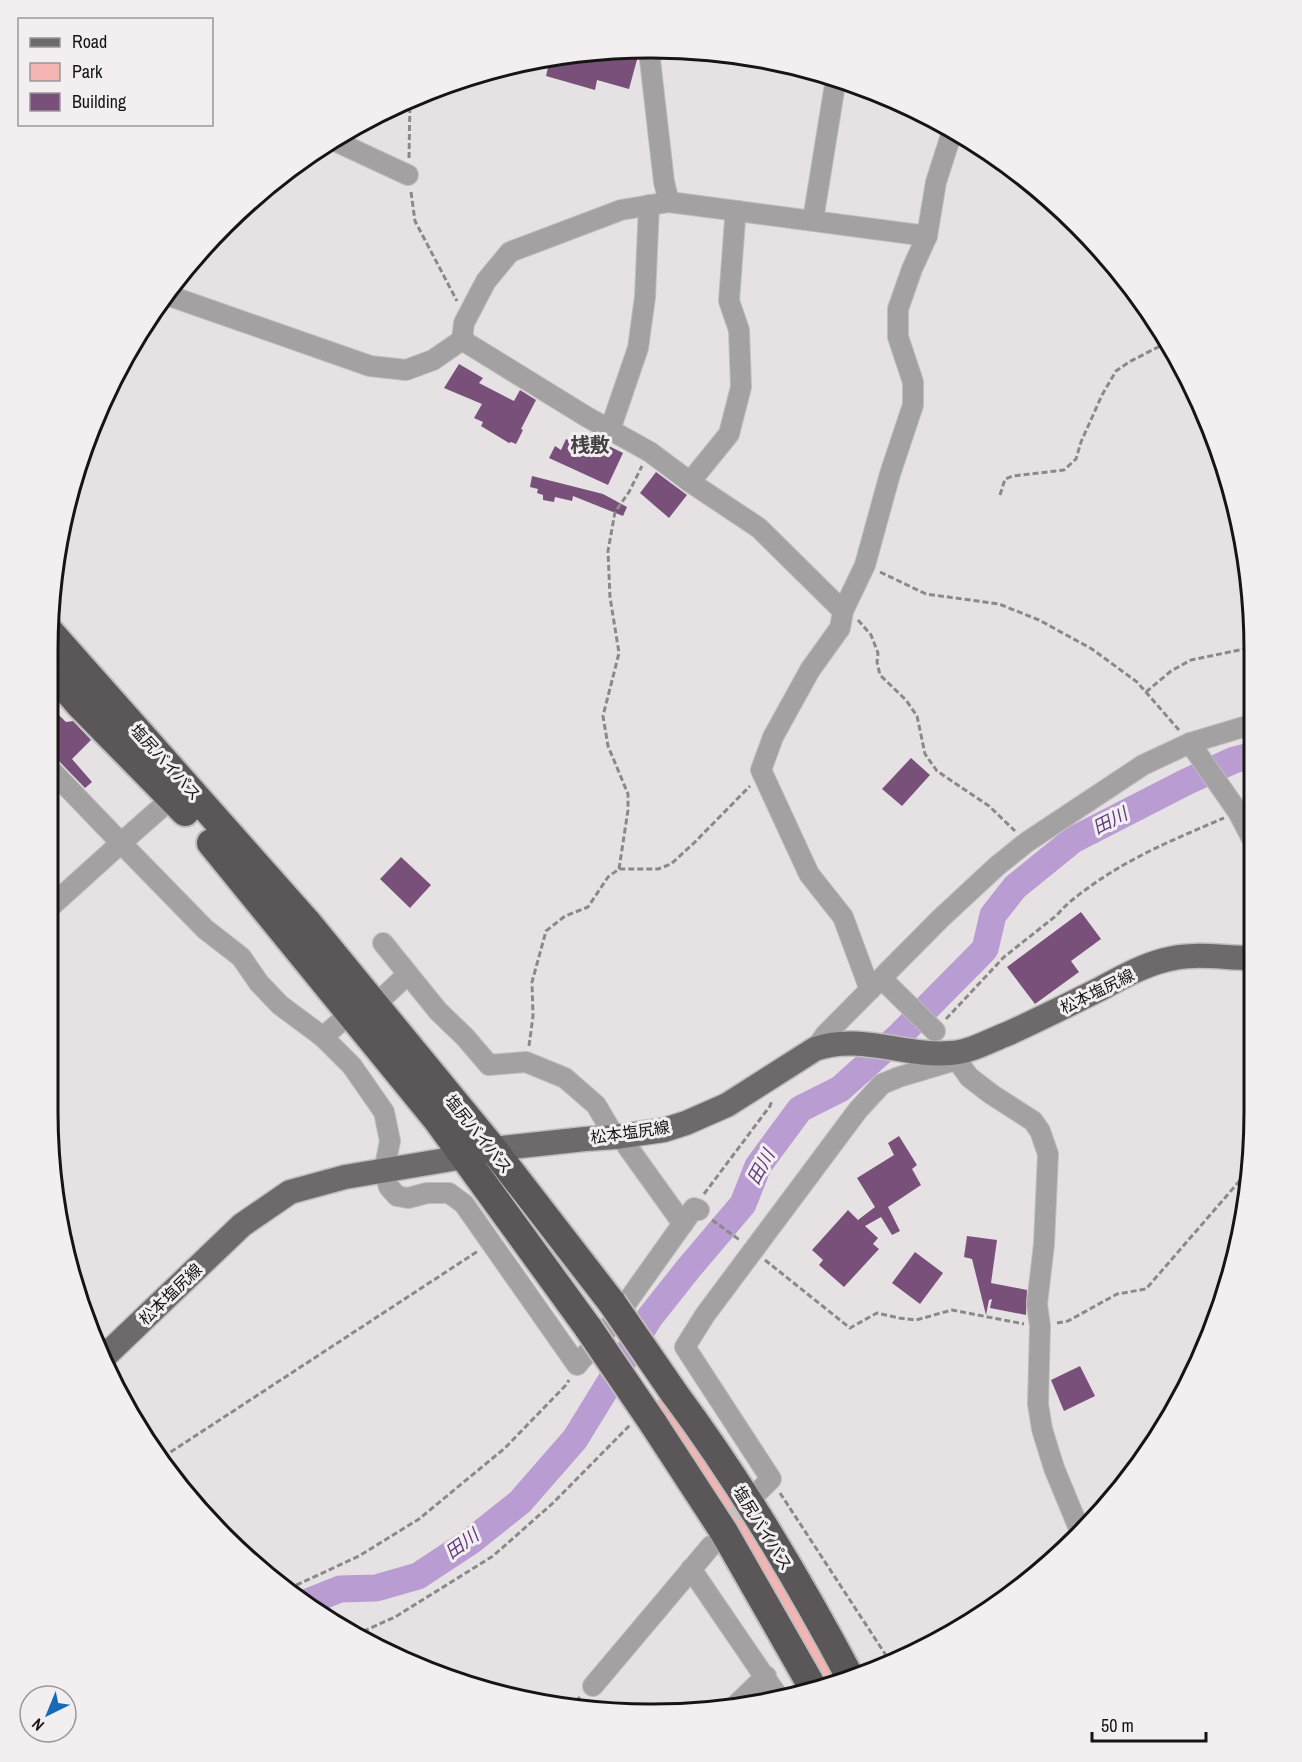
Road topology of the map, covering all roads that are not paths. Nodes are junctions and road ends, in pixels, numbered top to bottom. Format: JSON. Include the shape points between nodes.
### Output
{"nodes":[{"id":1,"x":650,"y":58,"type":"edge"},
{"id":2,"x":834,"y":88,"type":"edge"},
{"id":3,"x":950,"y":140,"type":"edge"},
{"id":4,"x":344,"y":145,"type":"edge"},
{"id":5,"x":408,"y":175,"type":"road end"},
{"id":6,"x":659,"y":203,"type":"junction"},
{"id":7,"x":738,"y":211,"type":"junction"},
{"id":8,"x":813,"y":220,"type":"junction"},
{"id":9,"x":927,"y":236,"type":"junction"},
{"id":10,"x":175,"y":298,"type":"edge"},
{"id":11,"x":462,"y":340,"type":"junction"},
{"id":12,"x":610,"y":430,"type":"junction"},
{"id":13,"x":690,"y":482,"type":"junction"},
{"id":14,"x":844,"y":609,"type":"junction"},
{"id":15,"x":58,"y":642,"type":"edge"},
{"id":16,"x":58,"y":680,"type":"edge"},
{"id":17,"x":1244,"y":727,"type":"edge"},
{"id":18,"x":1193,"y":747,"type":"junction"},
{"id":19,"x":58,"y":777,"type":"edge"},
{"id":20,"x":172,"y":798,"type":"junction"},
{"id":21,"x":1244,"y":824,"type":"edge"},
{"id":22,"x":121,"y":843,"type":"junction"},
{"id":23,"x":58,"y":899,"type":"edge"},
{"id":24,"x":383,"y":943,"type":"dead end"},
{"id":25,"x":1244,"y":958,"type":"edge"},
{"id":26,"x":408,"y":974,"type":"junction"},
{"id":27,"x":880,"y":985,"type":"junction"},
{"id":28,"x":375,"y":1005,"type":"junction"},
{"id":29,"x":339,"y":1023,"type":"dead end"},
{"id":30,"x":933,"y":1029,"type":"road end"},
{"id":31,"x":323,"y":1037,"type":"junction"},
{"id":32,"x":815,"y":1049,"type":"junction"},
{"id":33,"x":954,"y":1056,"type":"junction"},
{"id":34,"x":620,"y":1136,"type":"junction"},
{"id":35,"x":493,"y":1149,"type":"junction"},
{"id":36,"x":464,"y":1156,"type":"junction"},
{"id":37,"x":384,"y":1171,"type":"junction"},
{"id":38,"x":110,"y":1351,"type":"edge"},
{"id":39,"x":765,"y":1485,"type":"road end"},
{"id":40,"x":1077,"y":1523,"type":"edge"},
{"id":41,"x":711,"y":1546,"type":"tunnel mouth"},
{"id":42,"x":691,"y":1569,"type":"junction"},
{"id":43,"x":846,"y":1670,"type":"edge"},
{"id":44,"x":766,"y":1676,"type":"junction"},
{"id":45,"x":809,"y":1681,"type":"edge"},
{"id":46,"x":593,"y":1686,"type":"dead end"},
{"id":47,"x":774,"y":1690,"type":"edge"},
{"id":48,"x":746,"y":1695,"type":"edge"}],
"edges":[{"from":1,"to":6,"type":"street","via":[[664,182]]},
{"from":2,"to":8,"type":"street"},
{"from":3,"to":9,"type":"street","via":[[936,182]]},
{"from":4,"to":5,"type":"street"},
{"from":6,"to":7,"type":"street"},
{"from":6,"to":11,"type":"street","via":[[621,210],[510,252],[486,281],[464,323]]},
{"from":6,"to":12,"type":"street","via":[[638,348]]},
{"from":7,"to":8,"type":"street"},
{"from":7,"to":13,"type":"street","via":[[729,301],[739,330],[741,387],[729,434]]},
{"from":8,"to":9,"type":"street"},
{"from":9,"to":14,"type":"street","via":[[898,309],[898,337],[913,382],[913,405],[865,565]]},
{"from":10,"to":11,"type":"street","via":[[370,366],[406,370],[433,360]]},
{"from":11,"to":12,"type":"street"},
{"from":12,"to":13,"type":"street","via":[[650,452]]},
{"from":13,"to":14,"type":"street","via":[[759,528]]},
{"from":14,"to":27,"type":"street","via":[[840,628],[810,670],[773,738],[761,770],[809,874],[843,917]]},
{"from":15,"to":28,"type":"highway","name":"塩尻バイパス","via":[[306,921]]},
{"from":16,"to":20,"type":"highway","name":"塩尻バイパス"},
{"from":17,"to":18,"type":"street"},
{"from":18,"to":21,"type":"street"},
{"from":18,"to":27,"type":"street","via":[[1143,765],[1027,842],[989,873]]},
{"from":19,"to":22,"type":"street"},
{"from":20,"to":22,"type":"street"},
{"from":20,"to":36,"type":"highway","name":"塩尻バイパス"},
{"from":22,"to":23,"type":"street"},
{"from":22,"to":31,"type":"street","via":[[205,929],[241,957],[280,1005]]},
{"from":24,"to":26,"type":"street"},
{"from":25,"to":33,"type":"main road","name":"松本塩尻線","via":[[1164,960]]},
{"from":26,"to":28,"type":"street"},
{"from":26,"to":34,"type":"street","via":[[489,1065],[526,1062],[565,1078],[596,1105]]},
{"from":27,"to":30,"type":"street"},
{"from":27,"to":32,"type":"street"},
{"from":28,"to":35,"type":"highway","name":"塩尻バイパス"},
{"from":29,"to":31,"type":"street"},
{"from":31,"to":37,"type":"street","via":[[352,1066],[384,1112],[390,1141]]},
{"from":32,"to":33,"type":"main road","name":"松本塩尻線","via":[[848,1042]]},
{"from":32,"to":34,"type":"main road","name":"松本塩尻線","via":[[727,1105],[664,1130]]},
{"from":33,"to":39,"type":"street","via":[[882,1084],[753,1250],[685,1347]]},
{"from":33,"to":40,"type":"street","via":[[976,1083],[1033,1121],[1048,1154],[1037,1304],[1038,1404],[1054,1468]]},
{"from":34,"to":35,"type":"main road","name":"松本塩尻線"},
{"from":34,"to":37,"type":"street","via":[[692,1214],[577,1365],[464,1204],[449,1193],[397,1196]]},
{"from":35,"to":36,"type":"main road","name":"松本塩尻線"},
{"from":35,"to":43,"type":"highway","name":"塩尻バイパス","bridge":true,"via":[[612,1303],[699,1426]]},
{"from":36,"to":37,"type":"main road","name":"松本塩尻線"},
{"from":36,"to":45,"type":"highway","name":"塩尻バイパス","bridge":true,"via":[[589,1329],[644,1420],[724,1532]]},
{"from":37,"to":38,"type":"main road","name":"松本塩尻線","via":[[290,1192],[242,1225]]},
{"from":41,"to":42,"type":"street"},
{"from":42,"to":44,"type":"street"},
{"from":42,"to":46,"type":"street"},
{"from":44,"to":47,"type":"street"},
{"from":44,"to":48,"type":"street"}]}
